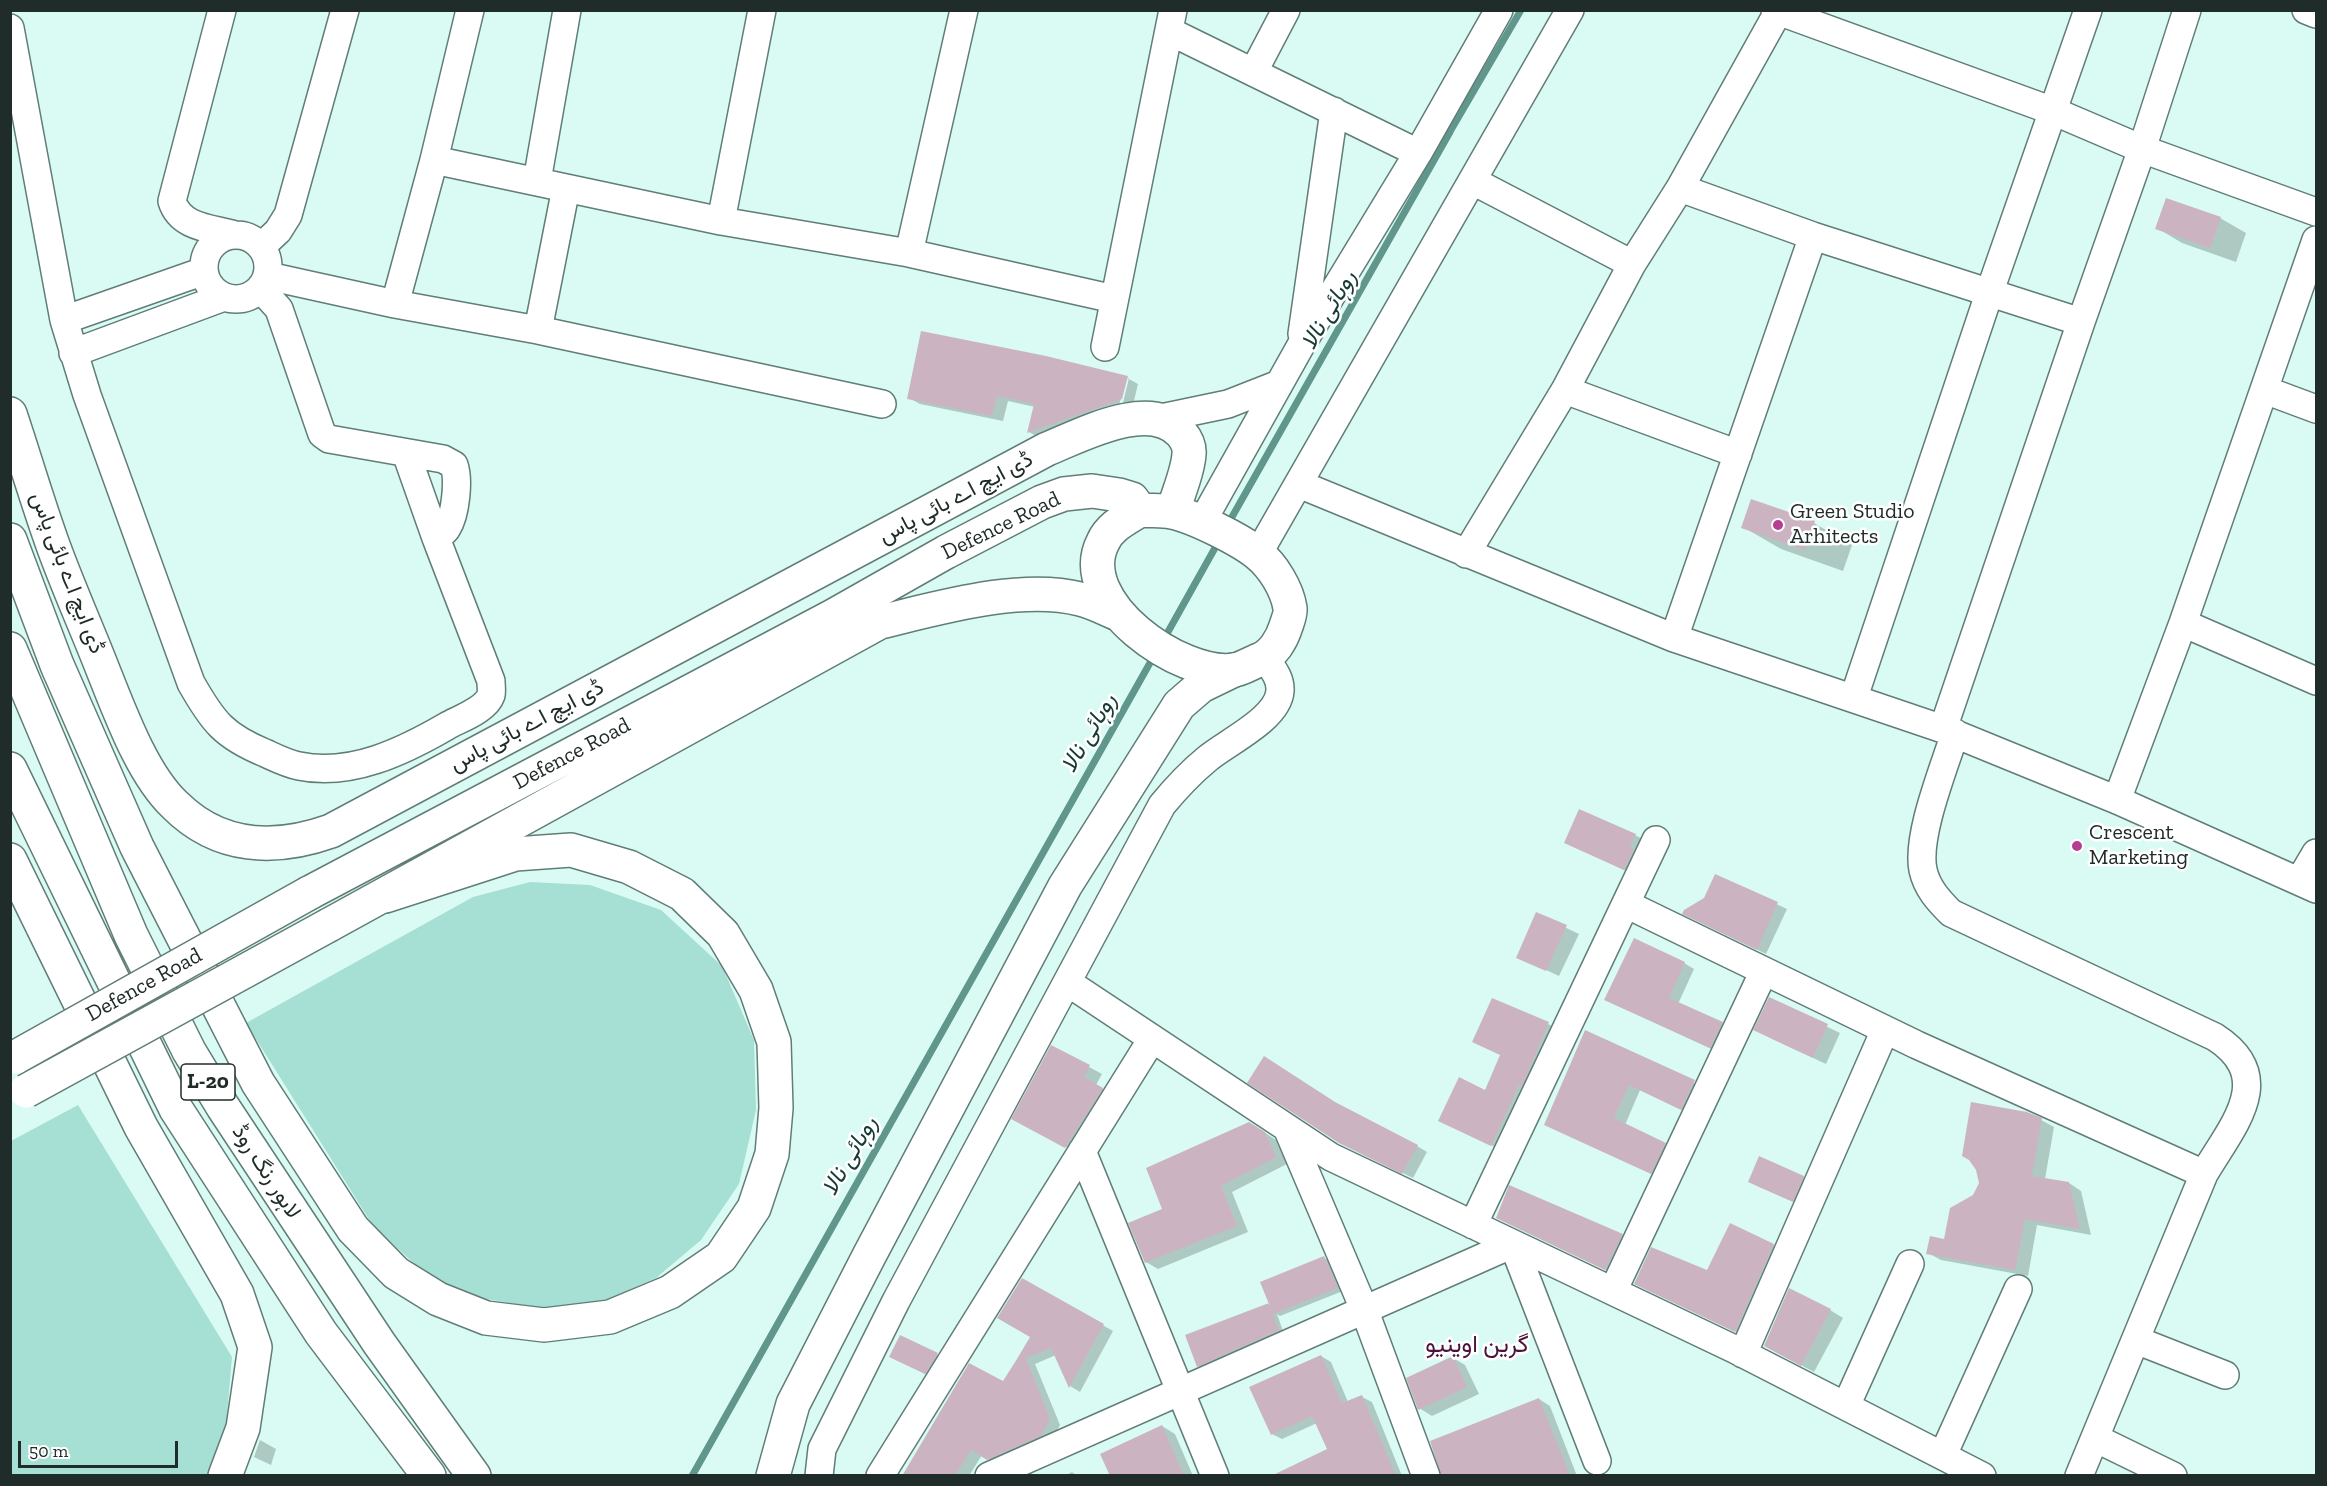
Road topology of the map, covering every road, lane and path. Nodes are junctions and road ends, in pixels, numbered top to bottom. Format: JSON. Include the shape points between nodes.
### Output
{"nodes":[{"id":1,"x":222,"y":10,"type":"edge"},
{"id":2,"x":345,"y":10,"type":"edge"},
{"id":3,"x":471,"y":10,"type":"edge"},
{"id":4,"x":567,"y":10,"type":"edge"},
{"id":5,"x":762,"y":10,"type":"edge"},
{"id":6,"x":964,"y":10,"type":"edge"},
{"id":7,"x":1286,"y":10,"type":"edge"},
{"id":8,"x":1498,"y":10,"type":"edge"},
{"id":9,"x":1570,"y":10,"type":"edge"},
{"id":10,"x":2088,"y":10,"type":"edge"},
{"id":11,"x":2187,"y":10,"type":"edge"},
{"id":12,"x":2306,"y":10,"type":"edge"},
{"id":13,"x":1776,"y":11,"type":"edge"},
{"id":14,"x":2316,"y":14,"type":"edge"},
{"id":15,"x":1171,"y":20,"type":"edge"},
{"id":16,"x":10,"y":28,"type":"edge"},
{"id":17,"x":1254,"y":71,"type":"junction"},
{"id":18,"x":1334,"y":111,"type":"junction"},
{"id":19,"x":2053,"y":111,"type":"junction"},
{"id":20,"x":2142,"y":149,"type":"junction"},
{"id":21,"x":1418,"y":153,"type":"junction"},
{"id":22,"x":434,"y":160,"type":"junction"},
{"id":23,"x":537,"y":182,"type":"junction"},
{"id":24,"x":1473,"y":182,"type":"junction"},
{"id":25,"x":566,"y":188,"type":"junction"},
{"id":26,"x":1680,"y":188,"type":"junction"},
{"id":27,"x":2316,"y":212,"type":"edge"},
{"id":28,"x":721,"y":221,"type":"junction"},
{"id":29,"x":232,"y":234,"type":"junction"},
{"id":30,"x":1813,"y":236,"type":"junction"},
{"id":31,"x":2316,"y":240,"type":"edge"},
{"id":32,"x":261,"y":246,"type":"junction"},
{"id":33,"x":909,"y":253,"type":"junction"},
{"id":34,"x":1632,"y":264,"type":"junction"},
{"id":35,"x":204,"y":271,"type":"junction"},
{"id":36,"x":264,"y":283,"type":"junction"},
{"id":37,"x":1990,"y":291,"type":"junction"},
{"id":38,"x":224,"y":297,"type":"junction"},
{"id":39,"x":1114,"y":298,"type":"junction"},
{"id":40,"x":395,"y":304,"type":"junction"},
{"id":41,"x":64,"y":320,"type":"junction"},
{"id":42,"x":2081,"y":322,"type":"junction"},
{"id":43,"x":537,"y":330,"type":"junction"},
{"id":44,"x":1105,"y":347,"type":"dead end"},
{"id":45,"x":1300,"y":347,"type":"junction"},
{"id":46,"x":73,"y":353,"type":"junction"},
{"id":47,"x":1279,"y":384,"type":"junction"},
{"id":48,"x":1565,"y":390,"type":"junction"},
{"id":49,"x":2265,"y":390,"type":"junction"},
{"id":50,"x":882,"y":404,"type":"dead end"},
{"id":51,"x":2316,"y":409,"type":"edge"},
{"id":52,"x":10,"y":414,"type":"edge"},
{"id":53,"x":1161,"y":418,"type":"junction"},
{"id":54,"x":406,"y":453,"type":"junction"},
{"id":55,"x":1738,"y":454,"type":"junction"},
{"id":56,"x":1299,"y":484,"type":"junction"},
{"id":57,"x":1140,"y":510,"type":"junction"},
{"id":58,"x":1187,"y":517,"type":"junction"},
{"id":59,"x":436,"y":538,"type":"junction"},
{"id":60,"x":10,"y":540,"type":"edge"},
{"id":61,"x":1258,"y":554,"type":"junction"},
{"id":62,"x":1466,"y":554,"type":"junction"},
{"id":63,"x":1119,"y":614,"type":"junction"},
{"id":64,"x":2182,"y":623,"type":"junction"},
{"id":65,"x":1674,"y":638,"type":"junction"},
{"id":66,"x":10,"y":649,"type":"edge"},
{"id":67,"x":1265,"y":658,"type":"junction"},
{"id":68,"x":1234,"y":670,"type":"junction"},
{"id":69,"x":2316,"y":681,"type":"edge"},
{"id":70,"x":1854,"y":697,"type":"junction"},
{"id":71,"x":1949,"y":731,"type":"junction"},
{"id":72,"x":10,"y":769,"type":"edge"},
{"id":73,"x":2117,"y":800,"type":"junction"},
{"id":74,"x":1656,"y":840,"type":"dead end"},
{"id":75,"x":2316,"y":853,"type":"edge"},
{"id":76,"x":10,"y":860,"type":"edge"},
{"id":77,"x":2308,"y":884,"type":"edge"},
{"id":78,"x":385,"y":896,"type":"junction"},
{"id":79,"x":1626,"y":904,"type":"junction"},
{"id":80,"x":1764,"y":970,"type":"junction"},
{"id":81,"x":1067,"y":982,"type":"junction"},
{"id":82,"x":1885,"y":1030,"type":"junction"},
{"id":83,"x":1152,"y":1039,"type":"junction"},
{"id":84,"x":13,"y":1058,"type":"edge"},
{"id":85,"x":18,"y":1095,"type":"edge"},
{"id":86,"x":1287,"y":1128,"type":"junction"},
{"id":87,"x":1082,"y":1151,"type":"junction"},
{"id":88,"x":2204,"y":1174,"type":"junction"},
{"id":89,"x":1473,"y":1225,"type":"junction"},
{"id":90,"x":1513,"y":1244,"type":"junction"},
{"id":91,"x":1910,"y":1263,"type":"dead end"},
{"id":92,"x":2018,"y":1290,"type":"dead end"},
{"id":93,"x":1613,"y":1291,"type":"junction"},
{"id":94,"x":1364,"y":1309,"type":"junction"},
{"id":95,"x":2136,"y":1340,"type":"junction"},
{"id":96,"x":1743,"y":1354,"type":"junction"},
{"id":97,"x":2225,"y":1375,"type":"dead end"},
{"id":98,"x":1180,"y":1390,"type":"junction"},
{"id":99,"x":1846,"y":1406,"type":"junction"},
{"id":100,"x":2095,"y":1438,"type":"junction"},
{"id":101,"x":1942,"y":1455,"type":"junction"},
{"id":102,"x":1597,"y":1461,"type":"dead end"},
{"id":103,"x":225,"y":1476,"type":"edge"},
{"id":104,"x":429,"y":1476,"type":"edge"},
{"id":105,"x":474,"y":1476,"type":"edge"},
{"id":106,"x":773,"y":1476,"type":"edge"},
{"id":107,"x":819,"y":1476,"type":"edge"},
{"id":108,"x":880,"y":1476,"type":"edge"},
{"id":109,"x":989,"y":1476,"type":"edge"},
{"id":110,"x":1215,"y":1476,"type":"edge"},
{"id":111,"x":1426,"y":1476,"type":"edge"},
{"id":112,"x":1982,"y":1476,"type":"edge"},
{"id":113,"x":2079,"y":1476,"type":"edge"},
{"id":114,"x":2173,"y":1476,"type":"edge"}],
"edges":[{"from":1,"to":29,"type":"street","via":[[172,201],[176,213],[188,222]]},
{"from":2,"to":32,"type":"street","via":[[288,215]]},
{"from":3,"to":22,"type":"street"},
{"from":4,"to":23,"type":"street"},
{"from":5,"to":28,"type":"street"},
{"from":6,"to":33,"type":"street"},
{"from":7,"to":17,"type":"street"},
{"from":8,"to":21,"type":"street"},
{"from":9,"to":24,"type":"street"},
{"from":10,"to":19,"type":"street"},
{"from":11,"to":20,"type":"street"},
{"from":12,"to":14,"type":"street"},
{"from":13,"to":19,"type":"street"},
{"from":13,"to":26,"type":"street"},
{"from":15,"to":17,"type":"street"},
{"from":15,"to":39,"type":"street"},
{"from":16,"to":41,"type":"street"},
{"from":17,"to":18,"type":"street"},
{"from":18,"to":21,"type":"street"},
{"from":18,"to":45,"type":"street"},
{"from":19,"to":20,"type":"street"},
{"from":19,"to":37,"type":"street"},
{"from":20,"to":27,"type":"street"},
{"from":20,"to":42,"type":"street"},
{"from":21,"to":45,"type":"street"},
{"from":22,"to":23,"type":"street"},
{"from":22,"to":40,"type":"street"},
{"from":23,"to":25,"type":"street"},
{"from":24,"to":34,"type":"street"},
{"from":24,"to":56,"type":"street"},
{"from":25,"to":28,"type":"street"},
{"from":25,"to":43,"type":"street"},
{"from":26,"to":30,"type":"street"},
{"from":26,"to":34,"type":"street"},
{"from":28,"to":33,"type":"street"},
{"from":29,"to":32,"type":"street","via":[[253,239]]},
{"from":29,"to":35,"type":"street","via":[[216,241],[206,254]]},
{"from":30,"to":37,"type":"street"},
{"from":30,"to":55,"type":"street"},
{"from":31,"to":49,"type":"street"},
{"from":32,"to":36,"type":"street","via":[[268,260]]},
{"from":33,"to":39,"type":"street"},
{"from":34,"to":48,"type":"street"},
{"from":35,"to":38,"type":"street","via":[[207,282]]},
{"from":35,"to":41,"type":"street"},
{"from":36,"to":38,"type":"street","via":[[250,296],[237,300]]},
{"from":36,"to":40,"type":"street"},
{"from":36,"to":54,"type":"street","via":[[279,309],[322,434],[329,439]]},
{"from":37,"to":42,"type":"street"},
{"from":37,"to":70,"type":"street"},
{"from":38,"to":46,"type":"street"},
{"from":39,"to":44,"type":"street"},
{"from":40,"to":43,"type":"street"},
{"from":41,"to":46,"type":"street"},
{"from":42,"to":71,"type":"street"},
{"from":43,"to":50,"type":"street"},
{"from":45,"to":47,"type":"street"},
{"from":46,"to":59,"type":"street","via":[[191,683],[220,727],[238,742],[299,766],[348,766],[380,759],[423,740],[488,701],[491,681]]},
{"from":47,"to":53,"type":"street","via":[[1228,404]]},
{"from":47,"to":58,"type":"street"},
{"from":48,"to":55,"type":"street"},
{"from":48,"to":62,"type":"street"},
{"from":49,"to":51,"type":"street"},
{"from":49,"to":64,"type":"street"},
{"from":52,"to":53,"type":"main road","name":"ڈی ایچ اے بائی پاس","via":[[58,559],[145,764],[176,806],[199,824],[247,842],[275,844],[331,831],[1047,449],[1110,425]]},
{"from":53,"to":58,"type":"main road","via":[[1187,440]]},
{"from":54,"to":59,"type":"street"},
{"from":54,"to":59,"type":"street","via":[[443,459],[454,465],[458,476],[451,519]]},
{"from":55,"to":65,"type":"street"},
{"from":56,"to":61,"type":"street"},
{"from":56,"to":62,"type":"street"},
{"from":57,"to":58,"type":"main road"},
{"from":57,"to":63,"type":"main road","via":[[1113,527],[1102,543],[1097,563],[1102,590]]},
{"from":57,"to":84,"type":"main road","name":"Defence Road","bridge":true,"via":[[1132,499],[1092,491],[1064,494],[1042,502],[309,893]]},
{"from":58,"to":61,"type":"main road"},
{"from":60,"to":78,"type":"main road","via":[[57,665],[137,847],[258,1083],[353,1229],[396,1273],[438,1299],[486,1318],[544,1325],[610,1317],[670,1292],[721,1257],[754,1208],[772,1154],[776,1108],[774,1042],[756,990],[723,934],[682,894],[629,867],[571,850],[515,854]]},
{"from":61,"to":67,"type":"main road","via":[[1281,582],[1291,610],[1282,639]]},
{"from":62,"to":65,"type":"street"},
{"from":63,"to":68,"type":"main road","via":[[1150,642],[1181,659],[1208,669]]},
{"from":63,"to":78,"type":"main road","name":"Defence Road","via":[[1079,599],[1039,595],[974,599],[880,622]]},
{"from":64,"to":69,"type":"street"},
{"from":64,"to":73,"type":"street"},
{"from":65,"to":70,"type":"street"},
{"from":66,"to":105,"type":"main road","name":"لاہور رنگ روڈ","number":"L-20","via":[[131,935],[189,1051],[379,1343]]},
{"from":67,"to":68,"type":"main road"},
{"from":67,"to":81,"type":"street","via":[[1279,678],[1277,702],[1264,718],[1183,780],[1162,805]]},
{"from":68,"to":106,"type":"main road","via":[[1201,686],[1179,705],[1065,886],[793,1404]]},
{"from":70,"to":71,"type":"street"},
{"from":71,"to":73,"type":"street"},
{"from":71,"to":88,"type":"street","via":[[1922,851],[1928,884],[1951,913],[2232,1048],[2243,1064],[2246,1097]]},
{"from":72,"to":104,"type":"main road","name":"لاہور رنگ روڈ","number":"L-20","via":[[176,1109],[321,1333]]},
{"from":73,"to":77,"type":"street"},
{"from":74,"to":79,"type":"street"},
{"from":75,"to":77,"type":"street"},
{"from":76,"to":103,"type":"main road","via":[[141,1127],[237,1294],[255,1347],[243,1428]]},
{"from":78,"to":85,"type":"main road","name":"Defence Road","bridge":true},
{"from":79,"to":80,"type":"street"},
{"from":79,"to":89,"type":"street"},
{"from":80,"to":82,"type":"street"},
{"from":80,"to":93,"type":"street"},
{"from":81,"to":83,"type":"street"},
{"from":81,"to":107,"type":"street","via":[[896,1301],[822,1449]]},
{"from":82,"to":88,"type":"street"},
{"from":82,"to":96,"type":"street"},
{"from":83,"to":86,"type":"street"},
{"from":83,"to":87,"type":"street"},
{"from":86,"to":89,"type":"street","via":[[1331,1157]]},
{"from":86,"to":94,"type":"street"},
{"from":87,"to":98,"type":"street"},
{"from":87,"to":108,"type":"street"},
{"from":88,"to":95,"type":"street"},
{"from":89,"to":90,"type":"street"},
{"from":90,"to":93,"type":"street"},
{"from":90,"to":94,"type":"street"},
{"from":90,"to":102,"type":"street"},
{"from":91,"to":99,"type":"street"},
{"from":92,"to":101,"type":"street"},
{"from":93,"to":96,"type":"street"},
{"from":94,"to":98,"type":"street"},
{"from":94,"to":111,"type":"street"},
{"from":95,"to":97,"type":"street"},
{"from":95,"to":100,"type":"street"},
{"from":96,"to":99,"type":"street"},
{"from":98,"to":109,"type":"street"},
{"from":98,"to":110,"type":"street"},
{"from":99,"to":101,"type":"street"},
{"from":100,"to":113,"type":"street"},
{"from":100,"to":114,"type":"street"},
{"from":101,"to":112,"type":"street"}]}
